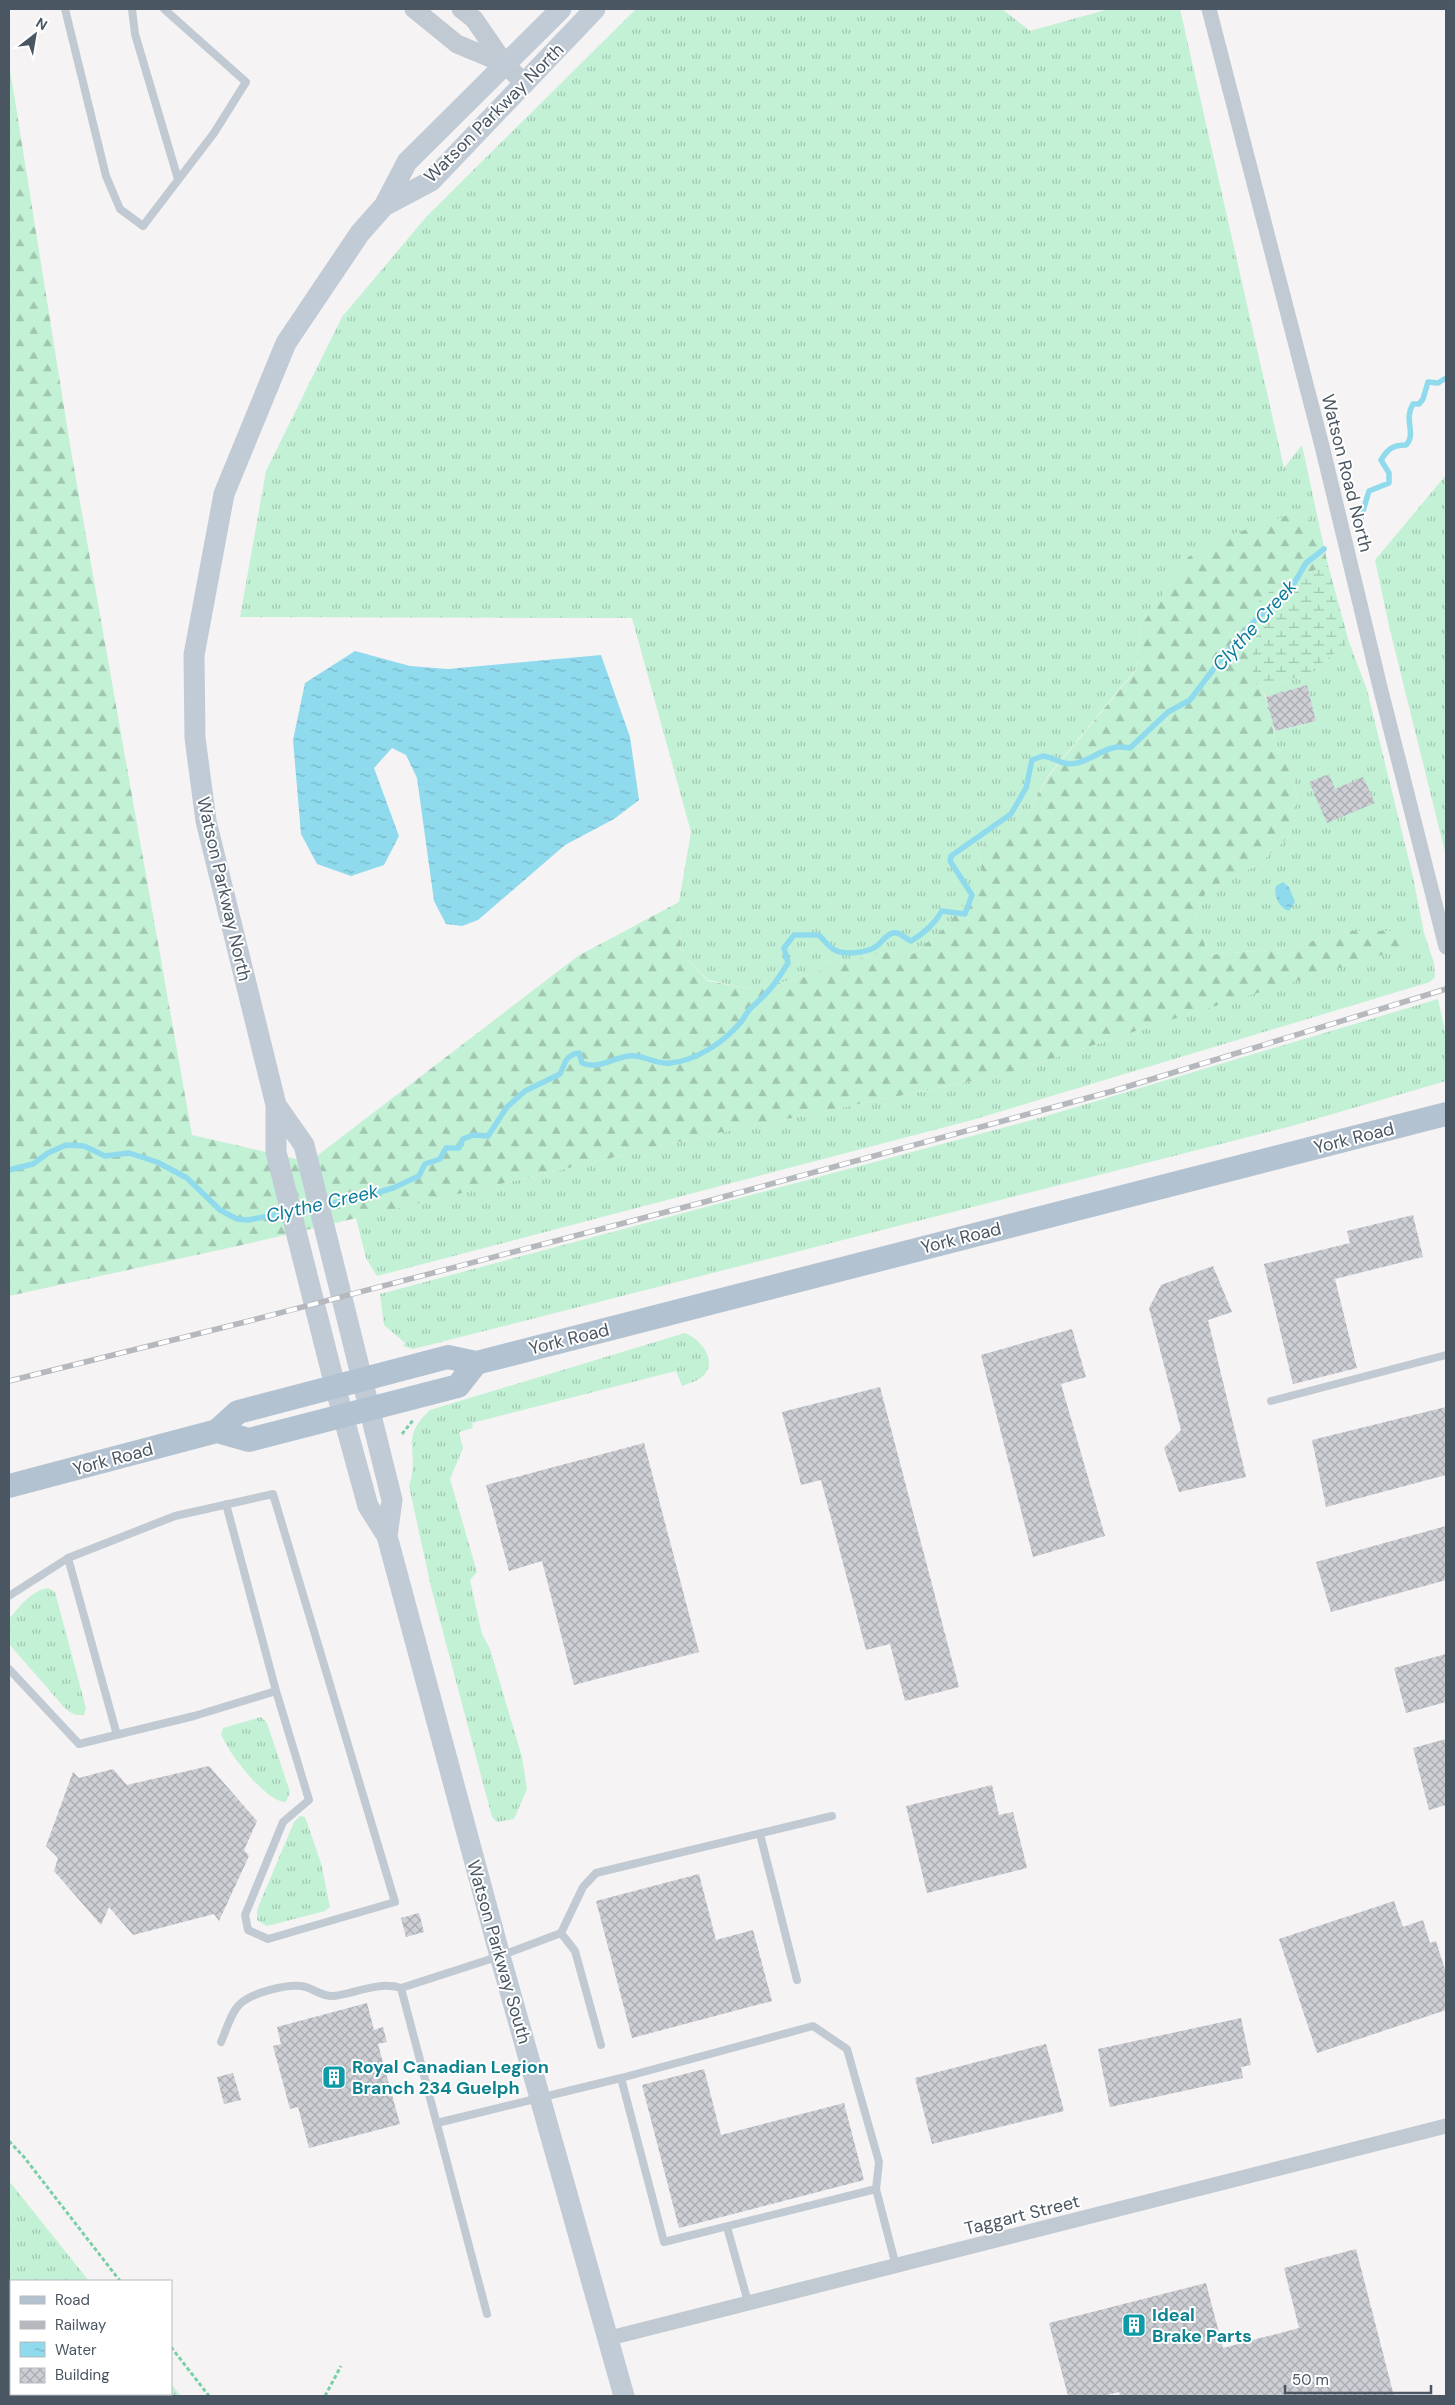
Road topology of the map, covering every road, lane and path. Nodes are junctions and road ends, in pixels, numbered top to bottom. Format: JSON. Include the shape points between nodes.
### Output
{"nodes":[{"id":1,"x":65,"y":9,"type":"edge"},
{"id":2,"x":132,"y":9,"type":"edge"},
{"id":3,"x":164,"y":9,"type":"edge"},
{"id":4,"x":414,"y":9,"type":"edge"},
{"id":5,"x":461,"y":9,"type":"edge"},
{"id":6,"x":562,"y":9,"type":"edge"},
{"id":7,"x":595,"y":9,"type":"edge"},
{"id":8,"x":1209,"y":9,"type":"edge"},
{"id":9,"x":504,"y":64,"type":"junction"},
{"id":10,"x":525,"y":84,"type":"junction"},
{"id":11,"x":178,"y":179,"type":"junction"},
{"id":12,"x":384,"y":206,"type":"junction"},
{"id":13,"x":1446,"y":947,"type":"edge"},
{"id":14,"x":276,"y":1105,"type":"junction"},
{"id":15,"x":1446,"y":1114,"type":"edge"},
{"id":16,"x":1446,"y":1355,"type":"edge"},
{"id":17,"x":476,"y":1363,"type":"junction"},
{"id":18,"x":363,"y":1379,"type":"junction"},
{"id":19,"x":335,"y":1386,"type":"junction"},
{"id":20,"x":1271,"y":1401,"type":"dead end"},
{"id":21,"x":370,"y":1408,"type":"junction"},
{"id":22,"x":343,"y":1415,"type":"junction"},
{"id":23,"x":415,"y":1418,"type":"dead end"},
{"id":24,"x":217,"y":1431,"type":"junction"},
{"id":25,"x":402,"y":1434,"type":"dead end"},
{"id":26,"x":9,"y":1486,"type":"edge"},
{"id":27,"x":226,"y":1504,"type":"junction"},
{"id":28,"x":387,"y":1536,"type":"junction"},
{"id":29,"x":68,"y":1558,"type":"junction"},
{"id":30,"x":9,"y":1596,"type":"edge"},
{"id":31,"x":9,"y":1669,"type":"edge"},
{"id":32,"x":276,"y":1691,"type":"junction"},
{"id":33,"x":117,"y":1735,"type":"junction"},
{"id":34,"x":832,"y":1816,"type":"dead end"},
{"id":35,"x":760,"y":1834,"type":"junction"},
{"id":36,"x":561,"y":1933,"type":"junction"},
{"id":37,"x":500,"y":1956,"type":"junction"},
{"id":38,"x":797,"y":1980,"type":"dead end"},
{"id":39,"x":401,"y":1988,"type":"junction"},
{"id":40,"x":221,"y":2042,"type":"dead end"},
{"id":41,"x":601,"y":2045,"type":"dead end"},
{"id":42,"x":621,"y":2078,"type":"junction"},
{"id":43,"x":540,"y":2098,"type":"junction"},
{"id":44,"x":437,"y":2123,"type":"junction"},
{"id":45,"x":1446,"y":2126,"type":"edge"},
{"id":46,"x":9,"y":2141,"type":"edge"},
{"id":47,"x":876,"y":2189,"type":"junction"},
{"id":48,"x":727,"y":2227,"type":"junction"},
{"id":49,"x":896,"y":2266,"type":"junction"},
{"id":50,"x":119,"y":2280,"type":"edge"},
{"id":51,"x":748,"y":2302,"type":"junction"},
{"id":52,"x":486,"y":2314,"type":"dead end"},
{"id":53,"x":606,"y":2339,"type":"junction"},
{"id":54,"x":172,"y":2349,"type":"edge"},
{"id":55,"x":341,"y":2366,"type":"dead end"},
{"id":56,"x":209,"y":2396,"type":"edge"},
{"id":57,"x":325,"y":2396,"type":"edge"},
{"id":58,"x":624,"y":2396,"type":"edge"}],
"edges":[{"from":1,"to":11,"type":"lane","via":[[106,176],[120,209],[143,226]]},
{"from":2,"to":11,"type":"lane","via":[[135,34]]},
{"from":3,"to":11,"type":"lane","via":[[246,82],[214,133]]},
{"from":4,"to":9,"type":"street","via":[[457,44]]},
{"from":5,"to":9,"type":"street","via":[[474,19]]},
{"from":6,"to":9,"type":"main road","name":"Watson Parkway North"},
{"from":7,"to":10,"type":"main road","name":"Watson Parkway North"},
{"from":8,"to":13,"type":"street","name":"Watson Road North","via":[[1322,446]]},
{"from":9,"to":10,"type":"street"},
{"from":9,"to":12,"type":"main road","name":"Watson Parkway North","via":[[407,162]]},
{"from":10,"to":12,"type":"main road","name":"Watson Parkway North","via":[[431,181]]},
{"from":12,"to":14,"type":"main road","name":"Watson Parkway North","via":[[360,233],[286,343],[224,494],[194,655],[194,738],[206,821]]},
{"from":14,"to":18,"type":"main road","name":"Watson Parkway North","via":[[304,1145]]},
{"from":14,"to":19,"type":"main road","name":"Watson Parkway North","via":[[276,1152]]},
{"from":15,"to":17,"type":"main road","name":"York Road"},
{"from":16,"to":20,"type":"lane"},
{"from":17,"to":18,"type":"main road","name":"York Road","via":[[448,1357]]},
{"from":17,"to":21,"type":"main road","via":[[458,1386]]},
{"from":18,"to":19,"type":"main road","name":"York Road"},
{"from":18,"to":21,"type":"main road","name":"Watson Parkway North"},
{"from":19,"to":22,"type":"main road","name":"Watson Parkway North"},
{"from":19,"to":24,"type":"main road","name":"York Road","via":[[238,1412]]},
{"from":21,"to":22,"type":"main road"},
{"from":21,"to":28,"type":"main road","name":"Watson Parkway South","via":[[392,1500]]},
{"from":22,"to":24,"type":"main road","via":[[249,1440]]},
{"from":22,"to":28,"type":"main road","name":"Watson Parkway South","via":[[368,1506]]},
{"from":23,"to":25,"type":"path"},
{"from":24,"to":26,"type":"main road","name":"York Road"},
{"from":27,"to":29,"type":"lane","via":[[175,1516]]},
{"from":27,"to":32,"type":"lane"},
{"from":27,"to":32,"type":"lane","via":[[273,1494],[395,1902],[268,1939],[248,1930],[245,1916],[283,1822],[309,1800]]},
{"from":28,"to":37,"type":"main road","name":"Watson Parkway South"},
{"from":29,"to":30,"type":"lane"},
{"from":29,"to":33,"type":"lane"},
{"from":31,"to":33,"type":"lane","via":[[79,1744]]},
{"from":32,"to":33,"type":"lane"},
{"from":34,"to":35,"type":"lane"},
{"from":35,"to":36,"type":"lane","via":[[596,1872],[583,1887]]},
{"from":35,"to":38,"type":"lane"},
{"from":36,"to":37,"type":"lane"},
{"from":36,"to":41,"type":"lane","via":[[575,1951]]},
{"from":37,"to":39,"type":"lane"},
{"from":37,"to":43,"type":"main road","name":"Watson Parkway South"},
{"from":39,"to":40,"type":"lane","via":[[389,1984],[332,1996],[304,1986],[287,1985],[266,1991],[240,2004]]},
{"from":39,"to":44,"type":"lane"},
{"from":42,"to":43,"type":"lane"},
{"from":42,"to":47,"type":"lane","via":[[813,2026],[847,2050],[879,2162]]},
{"from":42,"to":48,"type":"lane","via":[[664,2242]]},
{"from":43,"to":44,"type":"lane"},
{"from":43,"to":53,"type":"main road","name":"Watson Parkway South"},
{"from":44,"to":52,"type":"lane"},
{"from":45,"to":49,"type":"street","name":"Taggart Street"},
{"from":46,"to":50,"type":"path"},
{"from":47,"to":48,"type":"lane"},
{"from":47,"to":49,"type":"lane"},
{"from":48,"to":51,"type":"lane"},
{"from":49,"to":51,"type":"street","name":"Taggart Street"},
{"from":51,"to":53,"type":"street","name":"Taggart Street"},
{"from":53,"to":58,"type":"main road","name":"Watson Parkway South"},
{"from":54,"to":56,"type":"path"},
{"from":55,"to":57,"type":"path"}]}
